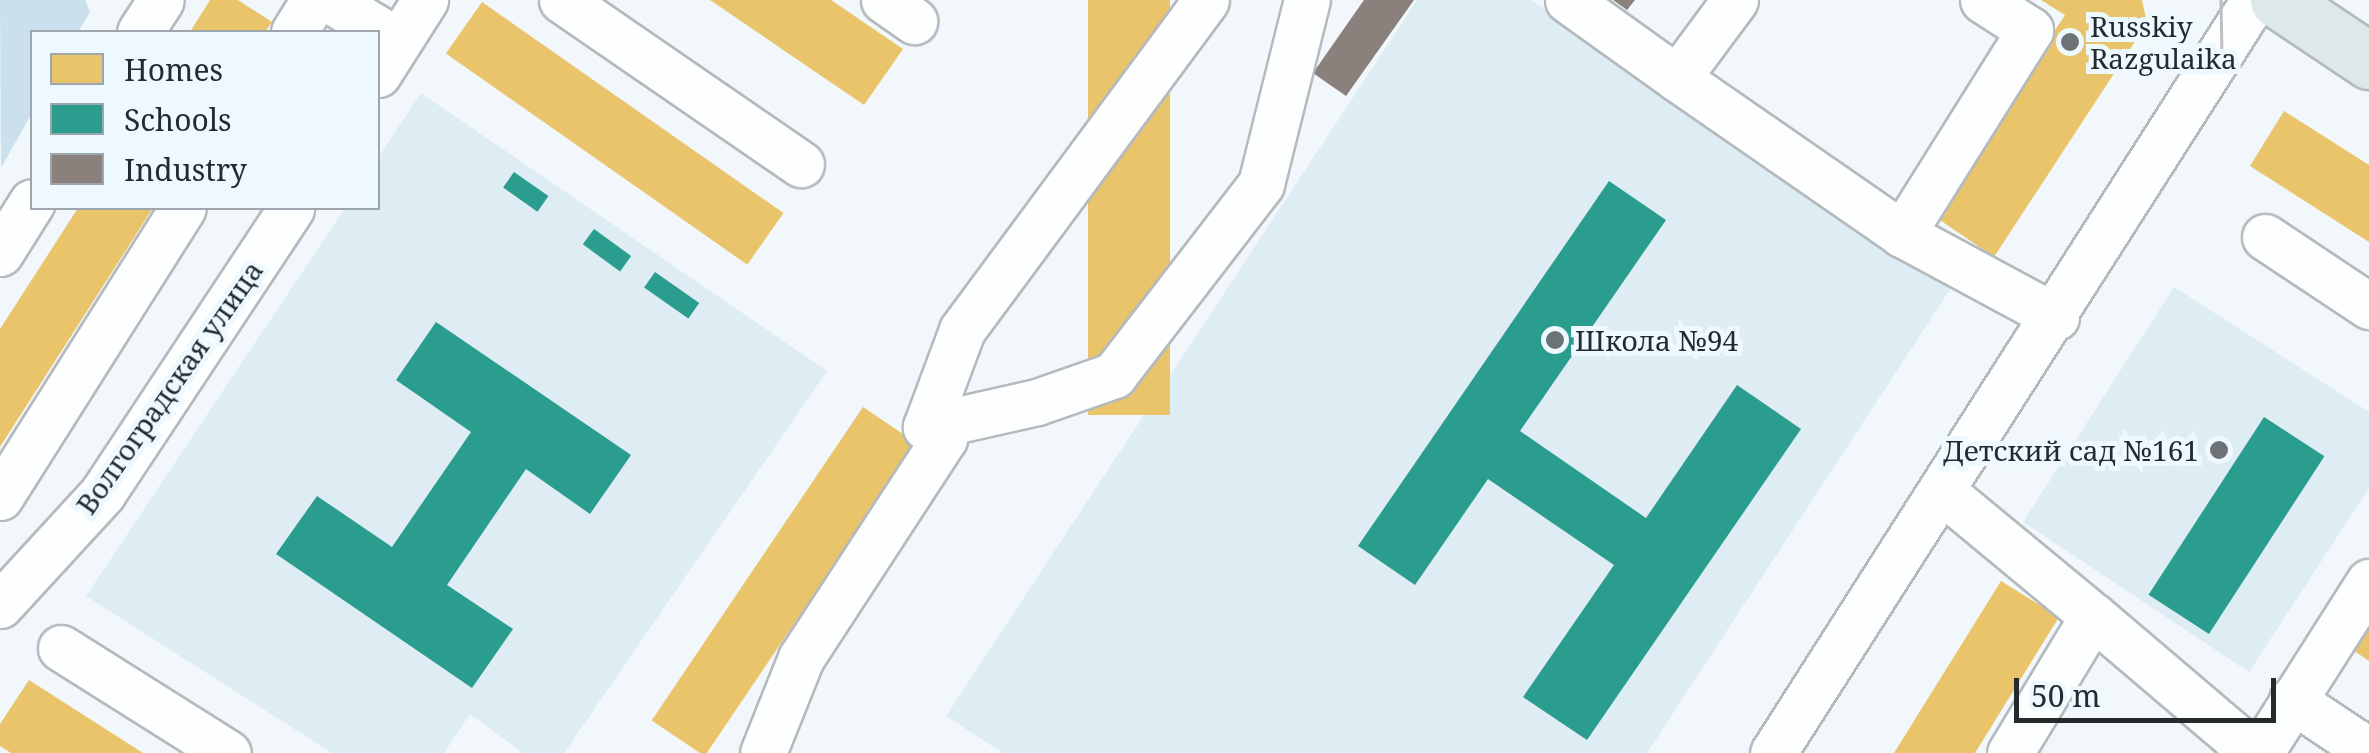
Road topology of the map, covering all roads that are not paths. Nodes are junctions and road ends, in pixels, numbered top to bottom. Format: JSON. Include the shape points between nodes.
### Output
{"nodes":[{"id":1,"x":161,"y":0,"type":"edge"},
{"id":2,"x":314,"y":0,"type":"edge"},
{"id":3,"x":330,"y":0,"type":"edge"},
{"id":4,"x":425,"y":0,"type":"edge"},
{"id":5,"x":562,"y":0,"type":"edge"},
{"id":6,"x":1206,"y":0,"type":"edge"},
{"id":7,"x":1307,"y":0,"type":"edge"},
{"id":8,"x":1568,"y":0,"type":"edge"},
{"id":9,"x":1735,"y":0,"type":"edge"},
{"id":10,"x":1983,"y":0,"type":"edge"},
{"id":11,"x":2254,"y":0,"type":"edge"},
{"id":12,"x":2278,"y":0,"type":"edge"},
{"id":13,"x":141,"y":30,"type":"edge"},
{"id":14,"x":295,"y":30,"type":"edge"},
{"id":15,"x":361,"y":30,"type":"edge"},
{"id":16,"x":388,"y":57,"type":"edge"},
{"id":17,"x":2369,"y":61,"type":"edge"},
{"id":18,"x":1677,"y":78,"type":"junction"},
{"id":19,"x":801,"y":164,"type":"dead end"},
{"id":20,"x":30,"y":205,"type":"edge"},
{"id":21,"x":182,"y":210,"type":"edge"},
{"id":22,"x":290,"y":210,"type":"edge"},
{"id":23,"x":1902,"y":234,"type":"junction"},
{"id":24,"x":2265,"y":237,"type":"dead end"},
{"id":25,"x":0,"y":253,"type":"edge"},
{"id":26,"x":2369,"y":306,"type":"edge"},
{"id":27,"x":2056,"y":318,"type":"junction"},
{"id":28,"x":926,"y":427,"type":"junction"},
{"id":29,"x":1944,"y":492,"type":"junction"},
{"id":30,"x":0,"y":498,"type":"edge"},
{"id":31,"x":2369,"y":582,"type":"edge"},
{"id":32,"x":0,"y":605,"type":"edge"},
{"id":33,"x":2094,"y":616,"type":"junction"},
{"id":34,"x":62,"y":648,"type":"dead end"},
{"id":35,"x":2292,"y":700,"type":"junction"},
{"id":36,"x":2369,"y":751,"type":"edge"},
{"id":37,"x":228,"y":753,"type":"edge"},
{"id":38,"x":764,"y":753,"type":"edge"},
{"id":39,"x":1773,"y":753,"type":"edge"},
{"id":40,"x":2010,"y":753,"type":"edge"},
{"id":41,"x":2257,"y":753,"type":"edge"}],
"edges":[{"from":1,"to":13,"type":"street"},
{"from":2,"to":14,"type":"street"},
{"from":3,"to":15,"type":"street"},
{"from":4,"to":16,"type":"street"},
{"from":5,"to":19,"type":"street"},
{"from":6,"to":28,"type":"street","via":[[962,330]]},
{"from":7,"to":28,"type":"street","via":[[1261,184],[1114,374],[1038,402]]},
{"from":8,"to":18,"type":"street"},
{"from":9,"to":18,"type":"street"},
{"from":10,"to":23,"type":"street","via":[[2030,30]]},
{"from":11,"to":27,"type":"street"},
{"from":12,"to":17,"type":"main road"},
{"from":18,"to":23,"type":"street"},
{"from":20,"to":25,"type":"street"},
{"from":21,"to":30,"type":"street"},
{"from":22,"to":32,"type":"street","name":"Волгоградская улица","via":[[102,494]]},
{"from":23,"to":27,"type":"street"},
{"from":24,"to":26,"type":"street"},
{"from":27,"to":29,"type":"street"},
{"from":28,"to":38,"type":"street","via":[[944,438],[800,658]]},
{"from":29,"to":33,"type":"street"},
{"from":29,"to":39,"type":"street"},
{"from":31,"to":35,"type":"street"},
{"from":33,"to":40,"type":"street"},
{"from":33,"to":41,"type":"street"},
{"from":34,"to":37,"type":"street"},
{"from":35,"to":36,"type":"street"},
{"from":35,"to":41,"type":"street"}]}
